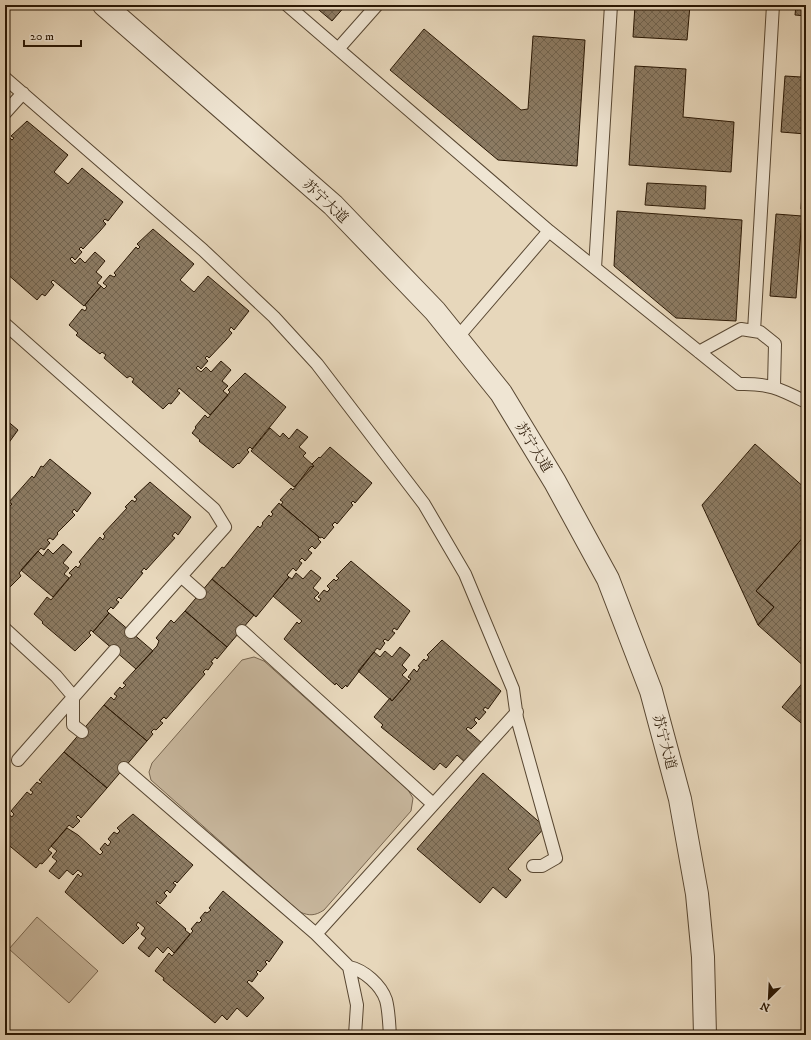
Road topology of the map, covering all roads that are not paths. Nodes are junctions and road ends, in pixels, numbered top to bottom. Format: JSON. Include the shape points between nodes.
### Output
{"nodes":[{"id":1,"x":287,"y":5,"type":"edge"},
{"id":2,"x":377,"y":5,"type":"edge"},
{"id":3,"x":611,"y":5,"type":"edge"},
{"id":4,"x":773,"y":5,"type":"edge"},
{"id":5,"x":116,"y":9,"type":"edge"},
{"id":6,"x":338,"y":49,"type":"junction"},
{"id":7,"x":5,"y":78,"type":"edge"},
{"id":8,"x":23,"y":93,"type":"junction"},
{"id":9,"x":5,"y":113,"type":"edge"},
{"id":10,"x":549,"y":231,"type":"junction"},
{"id":11,"x":595,"y":268,"type":"junction"},
{"id":12,"x":5,"y":324,"type":"edge"},
{"id":13,"x":754,"y":331,"type":"junction"},
{"id":14,"x":456,"y":338,"type":"junction"},
{"id":15,"x":699,"y":352,"type":"junction"},
{"id":16,"x":774,"y":386,"type":"junction"},
{"id":17,"x":806,"y":402,"type":"edge"},
{"id":18,"x":182,"y":577,"type":"junction"},
{"id":19,"x":200,"y":593,"type":"dead end"},
{"id":20,"x":5,"y":629,"type":"edge"},
{"id":21,"x":242,"y":630,"type":"dead end"},
{"id":22,"x":131,"y":632,"type":"dead end"},
{"id":23,"x":114,"y":650,"type":"dead end"},
{"id":24,"x":73,"y":696,"type":"junction"},
{"id":25,"x":517,"y":712,"type":"junction"},
{"id":26,"x":82,"y":732,"type":"dead end"},
{"id":27,"x":18,"y":760,"type":"dead end"},
{"id":28,"x":124,"y":768,"type":"dead end"},
{"id":29,"x":433,"y":804,"type":"junction"},
{"id":30,"x":532,"y":866,"type":"dead end"},
{"id":31,"x":316,"y":934,"type":"junction"},
{"id":32,"x":349,"y":967,"type":"junction"},
{"id":33,"x":355,"y":1035,"type":"edge"},
{"id":34,"x":390,"y":1035,"type":"edge"},
{"id":35,"x":705,"y":1035,"type":"edge"}],
"edges":[{"from":1,"to":6,"type":"lane"},
{"from":2,"to":6,"type":"lane"},
{"from":3,"to":11,"type":"lane"},
{"from":4,"to":13,"type":"lane"},
{"from":5,"to":14,"type":"street","name":"苏宁大道","via":[[333,205],[435,311]]},
{"from":6,"to":10,"type":"lane"},
{"from":7,"to":8,"type":"lane"},
{"from":8,"to":9,"type":"lane"},
{"from":8,"to":25,"type":"lane","via":[[203,250],[274,317],[317,364],[424,504],[465,574],[513,689]]},
{"from":10,"to":11,"type":"lane"},
{"from":10,"to":14,"type":"lane"},
{"from":11,"to":15,"type":"lane"},
{"from":12,"to":18,"type":"lane","via":[[214,509],[225,528]]},
{"from":13,"to":15,"type":"lane","via":[[741,329]]},
{"from":13,"to":16,"type":"lane","via":[[760,332],[775,344]]},
{"from":14,"to":35,"type":"street","name":"苏宁大道","via":[[501,394],[555,482],[608,579],[652,691],[680,799],[697,894],[703,957]]},
{"from":15,"to":16,"type":"lane","via":[[739,384],[760,383]]},
{"from":16,"to":17,"type":"lane"},
{"from":18,"to":19,"type":"lane"},
{"from":18,"to":22,"type":"lane"},
{"from":20,"to":24,"type":"lane","via":[[56,676]]},
{"from":21,"to":29,"type":"lane"},
{"from":23,"to":24,"type":"lane"},
{"from":24,"to":26,"type":"lane","via":[[73,725]]},
{"from":24,"to":27,"type":"lane"},
{"from":25,"to":29,"type":"lane"},
{"from":25,"to":30,"type":"lane","via":[[556,858],[542,866]]},
{"from":28,"to":31,"type":"lane"},
{"from":29,"to":31,"type":"lane"},
{"from":31,"to":32,"type":"lane"},
{"from":32,"to":33,"type":"lane","via":[[357,1005]]},
{"from":32,"to":34,"type":"lane","via":[[358,969],[375,982],[386,999]]}]}
